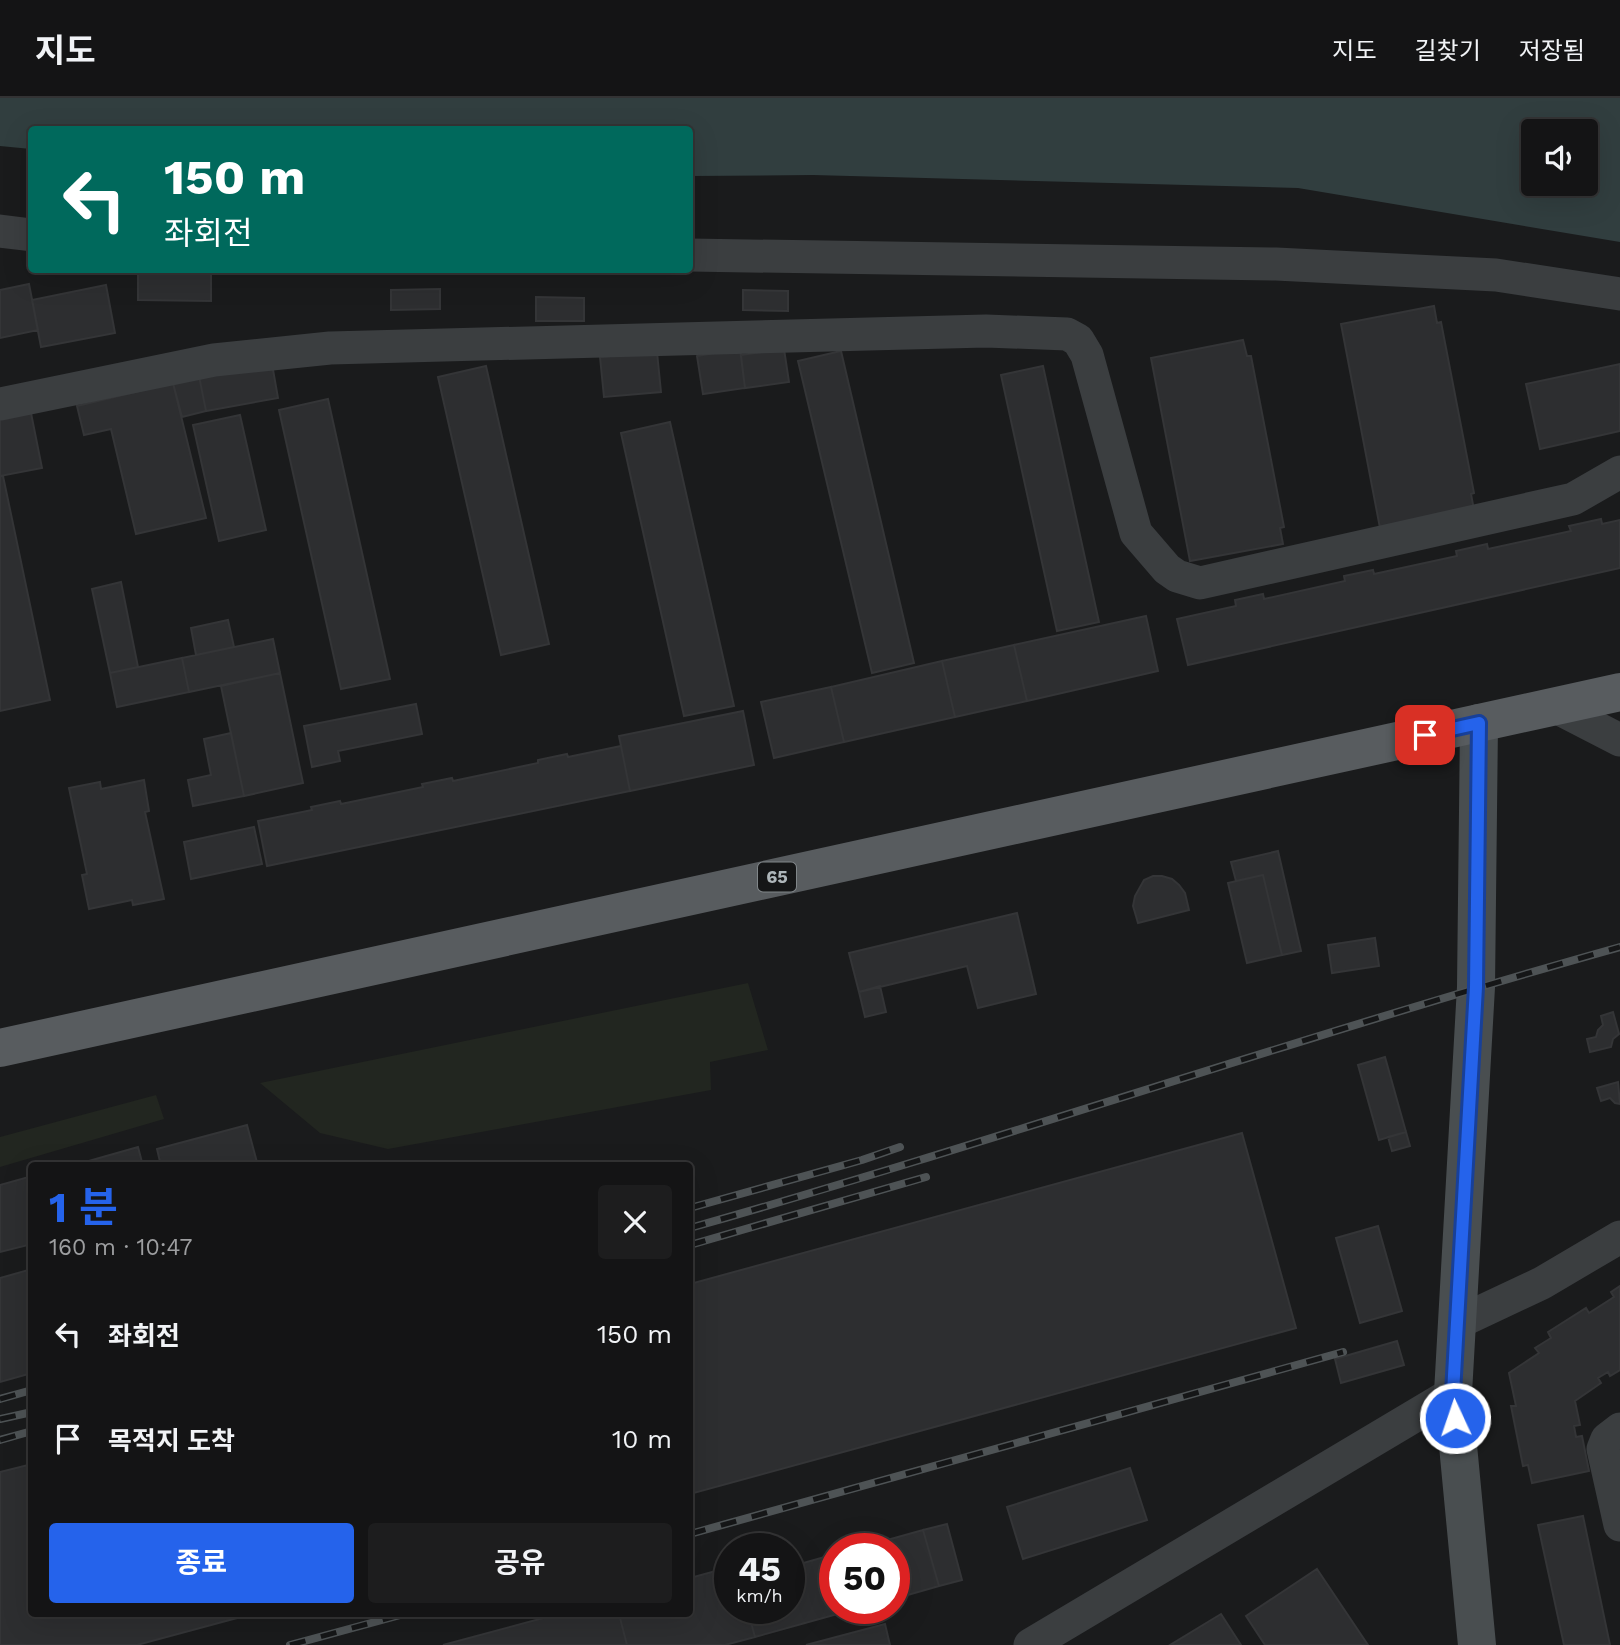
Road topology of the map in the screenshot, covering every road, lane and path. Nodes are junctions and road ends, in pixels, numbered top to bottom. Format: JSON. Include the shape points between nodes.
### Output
{"nodes":[{"id":1,"x":0,"y":231,"type":"edge"},
{"id":2,"x":28,"y":234,"type":"edge"},
{"id":3,"x":693,"y":255,"type":"edge"},
{"id":4,"x":1620,"y":294,"type":"edge"},
{"id":5,"x":0,"y":404,"type":"edge"},
{"id":6,"x":1620,"y":472,"type":"edge"},
{"id":7,"x":1620,"y":692,"type":"edge"},
{"id":8,"x":1554,"y":706,"type":"junction"},
{"id":9,"x":1479,"y":723,"type":"junction"},
{"id":10,"x":1620,"y":740,"type":"edge"},
{"id":11,"x":1,"y":1042,"type":"edge"},
{"id":12,"x":1620,"y":1237,"type":"edge"},
{"id":13,"x":1457,"y":1323,"type":"junction"},
{"id":14,"x":1453,"y":1393,"type":"junction"},
{"id":15,"x":1620,"y":1429,"type":"edge"},
{"id":16,"x":1620,"y":1525,"type":"edge"},
{"id":17,"x":1030,"y":1645,"type":"edge"},
{"id":18,"x":1476,"y":1645,"type":"edge"}],
"edges":[{"from":1,"to":2,"type":"street"},
{"from":3,"to":4,"type":"street","via":[[1276,264],[1496,275]]},
{"from":5,"to":6,"type":"street","via":[[214,360],[330,348],[972,331],[1067,334],[1078,340],[1087,355],[1136,533],[1167,569],[1200,583],[1547,506],[1573,499]]},
{"from":7,"to":8,"type":"main road","number":"65"},
{"from":8,"to":9,"type":"main road","number":"65"},
{"from":8,"to":10,"type":"street"},
{"from":9,"to":11,"type":"main road","number":"65"},
{"from":9,"to":13,"type":"main road","via":[[1476,987]]},
{"from":12,"to":13,"type":"street","via":[[1542,1283]]},
{"from":13,"to":14,"type":"main road"},
{"from":14,"to":17,"type":"street"},
{"from":14,"to":18,"type":"main road"},
{"from":15,"to":16,"type":"street","via":[[1603,1449]]}]}
